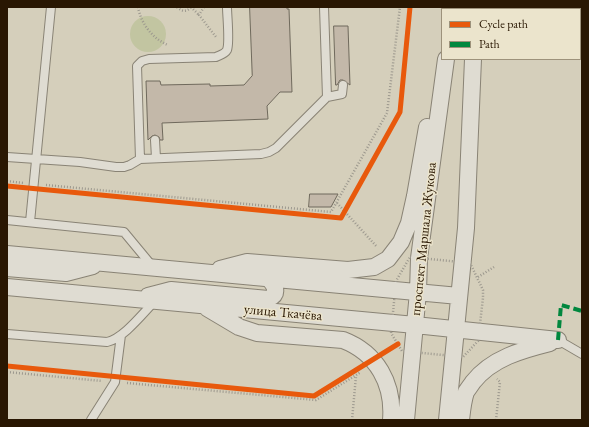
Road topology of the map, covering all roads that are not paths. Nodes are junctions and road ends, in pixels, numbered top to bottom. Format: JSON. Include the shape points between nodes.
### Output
{"nodes":[{"id":1,"x":51,"y":7,"type":"edge"},
{"id":2,"x":227,"y":7,"type":"edge"},
{"id":3,"x":324,"y":7,"type":"edge"},
{"id":4,"x":446,"y":60,"type":"edge"},
{"id":5,"x":473,"y":60,"type":"edge"},
{"id":6,"x":343,"y":85,"type":"dead end"},
{"id":7,"x":327,"y":97,"type":"junction"},
{"id":8,"x":440,"y":102,"type":"junction"},
{"id":9,"x":156,"y":140,"type":"dead end"},
{"id":10,"x":7,"y":157,"type":"edge"},
{"id":11,"x":156,"y":158,"type":"junction"},
{"id":12,"x":36,"y":159,"type":"junction"},
{"id":13,"x":140,"y":159,"type":"junction"},
{"id":14,"x":7,"y":220,"type":"edge"},
{"id":15,"x":30,"y":222,"type":"junction"},
{"id":16,"x":7,"y":254,"type":"edge"},
{"id":17,"x":103,"y":263,"type":"junction"},
{"id":18,"x":7,"y":268,"type":"edge"},
{"id":19,"x":153,"y":268,"type":"junction"},
{"id":20,"x":207,"y":272,"type":"junction"},
{"id":21,"x":268,"y":278,"type":"junction"},
{"id":22,"x":7,"y":287,"type":"edge"},
{"id":23,"x":418,"y":292,"type":"junction"},
{"id":24,"x":459,"y":296,"type":"junction"},
{"id":25,"x":132,"y":299,"type":"junction"},
{"id":26,"x":155,"y":301,"type":"junction"},
{"id":27,"x":202,"y":306,"type":"junction"},
{"id":28,"x":415,"y":325,"type":"junction"},
{"id":29,"x":456,"y":330,"type":"junction"},
{"id":30,"x":7,"y":334,"type":"edge"},
{"id":31,"x":121,"y":335,"type":"junction"},
{"id":32,"x":558,"y":340,"type":"junction"},
{"id":33,"x":582,"y":354,"type":"edge"},
{"id":34,"x":91,"y":420,"type":"edge"},
{"id":35,"x":391,"y":420,"type":"edge"},
{"id":36,"x":406,"y":420,"type":"edge"},
{"id":37,"x":447,"y":420,"type":"edge"},
{"id":38,"x":461,"y":420,"type":"edge"}],
"edges":[{"from":1,"to":12,"type":"lane"},
{"from":2,"to":13,"type":"lane","via":[[228,45],[221,55],[149,59],[137,66]]},
{"from":3,"to":7,"type":"lane"},
{"from":4,"to":8,"type":"street","name":"проспект Маршала Жукова"},
{"from":5,"to":24,"type":"street","via":[[466,228]]},
{"from":6,"to":7,"type":"lane","via":[[342,94]]},
{"from":7,"to":11,"type":"lane","via":[[270,152]]},
{"from":8,"to":20,"type":"street","via":[[430,115],[409,223],[400,242],[388,258],[374,267],[364,269],[247,262]]},
{"from":8,"to":23,"type":"street","name":"проспект Маршала Жукова","via":[[419,258]]},
{"from":9,"to":11,"type":"lane"},
{"from":10,"to":12,"type":"lane"},
{"from":11,"to":13,"type":"lane"},
{"from":12,"to":13,"type":"lane","via":[[116,167],[124,167]]},
{"from":12,"to":15,"type":"lane"},
{"from":14,"to":15,"type":"lane"},
{"from":15,"to":19,"type":"lane","via":[[124,232]]},
{"from":16,"to":17,"type":"street"},
{"from":17,"to":18,"type":"street","via":[[66,273]]},
{"from":17,"to":19,"type":"street"},
{"from":19,"to":20,"type":"street"},
{"from":20,"to":21,"type":"street"},
{"from":21,"to":23,"type":"street"},
{"from":21,"to":25,"type":"street","via":[[276,293],[268,299],[171,290]]},
{"from":22,"to":25,"type":"street","name":"улица Ткачёва"},
{"from":23,"to":24,"type":"street"},
{"from":23,"to":28,"type":"street","name":"проспект Маршала Жукова"},
{"from":24,"to":29,"type":"street"},
{"from":25,"to":26,"type":"street","name":"улица Ткачёва"},
{"from":26,"to":27,"type":"street","name":"улица Ткачёва"},
{"from":26,"to":31,"type":"lane"},
{"from":27,"to":28,"type":"street","name":"улица Ткачёва"},
{"from":27,"to":35,"type":"street","via":[[247,331],[343,340],[355,345],[368,365],[384,375],[390,392]]},
{"from":28,"to":29,"type":"street","name":"улица Ткачёва"},
{"from":28,"to":36,"type":"street","name":"проспект Маршала Жукова","via":[[404,348]]},
{"from":29,"to":32,"type":"street","name":"улица Ткачёва"},
{"from":29,"to":37,"type":"street"},
{"from":30,"to":31,"type":"lane","via":[[98,342],[114,340]]},
{"from":31,"to":34,"type":"lane","via":[[116,379]]},
{"from":32,"to":33,"type":"lane"},
{"from":32,"to":38,"type":"street","via":[[503,358],[487,368],[466,392]]}]}
